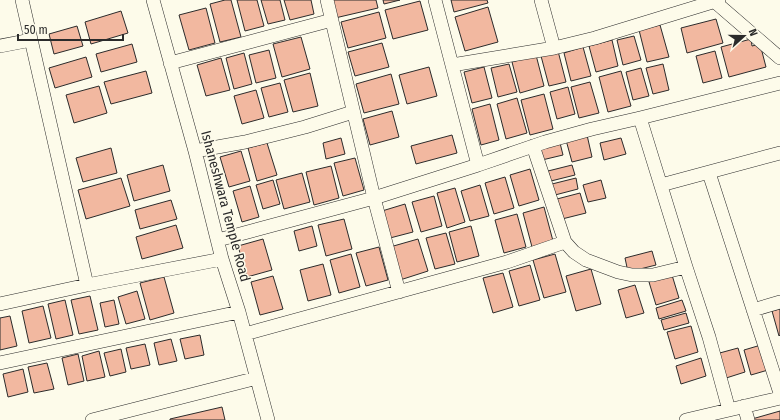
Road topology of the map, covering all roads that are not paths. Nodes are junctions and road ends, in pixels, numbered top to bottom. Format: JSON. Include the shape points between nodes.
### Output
{"nodes":[{"id":1,"x":22,"y":0,"type":"edge"},
{"id":2,"x":153,"y":0,"type":"edge"},
{"id":3,"x":327,"y":0,"type":"edge"},
{"id":4,"x":435,"y":0,"type":"edge"},
{"id":5,"x":541,"y":0,"type":"edge"},
{"id":6,"x":717,"y":1,"type":"edge"},
{"id":7,"x":332,"y":20,"type":"junction"},
{"id":8,"x":31,"y":40,"type":"junction"},
{"id":9,"x":0,"y":46,"type":"edge"},
{"id":10,"x":554,"y":48,"type":"junction"},
{"id":11,"x":780,"y":58,"type":"edge"},
{"id":12,"x":170,"y":63,"type":"junction"},
{"id":13,"x":452,"y":65,"type":"junction"},
{"id":14,"x":780,"y":83,"type":"edge"},
{"id":15,"x":354,"y":112,"type":"junction"},
{"id":16,"x":640,"y":118,"type":"junction"},
{"id":17,"x":533,"y":146,"type":"junction"},
{"id":18,"x":195,"y":151,"type":"junction"},
{"id":19,"x":779,"y":156,"type":"edge"},
{"id":20,"x":478,"y":165,"type":"junction"},
{"id":21,"x":709,"y":172,"type":"junction"},
{"id":22,"x":661,"y":185,"type":"junction"},
{"id":23,"x":374,"y":198,"type":"junction"},
{"id":24,"x":218,"y":240,"type":"junction"},
{"id":25,"x":565,"y":242,"type":"junction"},
{"id":26,"x":222,"y":259,"type":"junction"},
{"id":27,"x":686,"y":267,"type":"junction"},
{"id":28,"x":87,"y":285,"type":"junction"},
{"id":29,"x":399,"y":292,"type":"junction"},
{"id":30,"x":780,"y":302,"type":"edge"},
{"id":31,"x":0,"y":304,"type":"edge"},
{"id":32,"x":753,"y":310,"type":"junction"},
{"id":33,"x":239,"y":312,"type":"junction"},
{"id":34,"x":245,"y":334,"type":"junction"},
{"id":35,"x":0,"y":363,"type":"edge"},
{"id":36,"x":257,"y":378,"type":"junction"},
{"id":37,"x":780,"y":393,"type":"edge"},
{"id":38,"x":780,"y":398,"type":"edge"},
{"id":39,"x":744,"y":406,"type":"junction"},
{"id":40,"x":729,"y":410,"type":"junction"},
{"id":41,"x":92,"y":420,"type":"edge"},
{"id":42,"x":268,"y":420,"type":"edge"},
{"id":43,"x":686,"y":420,"type":"edge"},
{"id":44,"x":748,"y":420,"type":"edge"}],
"edges":[{"from":1,"to":8,"type":"street"},
{"from":2,"to":12,"type":"street","name":"Ishaneshwara Temple Road"},
{"from":3,"to":7,"type":"street"},
{"from":4,"to":13,"type":"street"},
{"from":5,"to":10,"type":"street"},
{"from":6,"to":10,"type":"street"},
{"from":6,"to":11,"type":"street"},
{"from":7,"to":12,"type":"street"},
{"from":7,"to":15,"type":"street"},
{"from":8,"to":9,"type":"street"},
{"from":8,"to":28,"type":"street"},
{"from":10,"to":13,"type":"street"},
{"from":12,"to":18,"type":"street","name":"Ishaneshwara Temple Road"},
{"from":13,"to":20,"type":"street"},
{"from":14,"to":16,"type":"street"},
{"from":15,"to":18,"type":"street","via":[[245,142]]},
{"from":15,"to":23,"type":"street"},
{"from":16,"to":17,"type":"street"},
{"from":16,"to":22,"type":"street"},
{"from":17,"to":20,"type":"street"},
{"from":17,"to":25,"type":"street"},
{"from":18,"to":24,"type":"street","name":"Ishaneshwara Temple Road"},
{"from":19,"to":21,"type":"street"},
{"from":20,"to":23,"type":"street"},
{"from":21,"to":22,"type":"street"},
{"from":21,"to":32,"type":"street"},
{"from":22,"to":27,"type":"street"},
{"from":23,"to":24,"type":"street"},
{"from":23,"to":29,"type":"street"},
{"from":24,"to":26,"type":"street","name":"Ishaneshwara Temple Road"},
{"from":25,"to":27,"type":"street","via":[[586,260],[632,275],[653,275]]},
{"from":25,"to":29,"type":"street","via":[[507,262]]},
{"from":26,"to":28,"type":"street"},
{"from":26,"to":33,"type":"street","name":"Ishaneshwara Temple Road"},
{"from":27,"to":40,"type":"street"},
{"from":28,"to":31,"type":"street"},
{"from":29,"to":34,"type":"street"},
{"from":30,"to":32,"type":"street"},
{"from":32,"to":37,"type":"street"},
{"from":33,"to":34,"type":"street","name":"Ishaneshwara Temple Road"},
{"from":33,"to":35,"type":"street"},
{"from":34,"to":36,"type":"street","name":"Ishaneshwara Temple Road"},
{"from":36,"to":41,"type":"street"},
{"from":36,"to":42,"type":"street","name":"Ishaneshwara Temple Road"},
{"from":38,"to":39,"type":"street"},
{"from":39,"to":40,"type":"street"},
{"from":39,"to":44,"type":"street"},
{"from":40,"to":43,"type":"street"}]}
